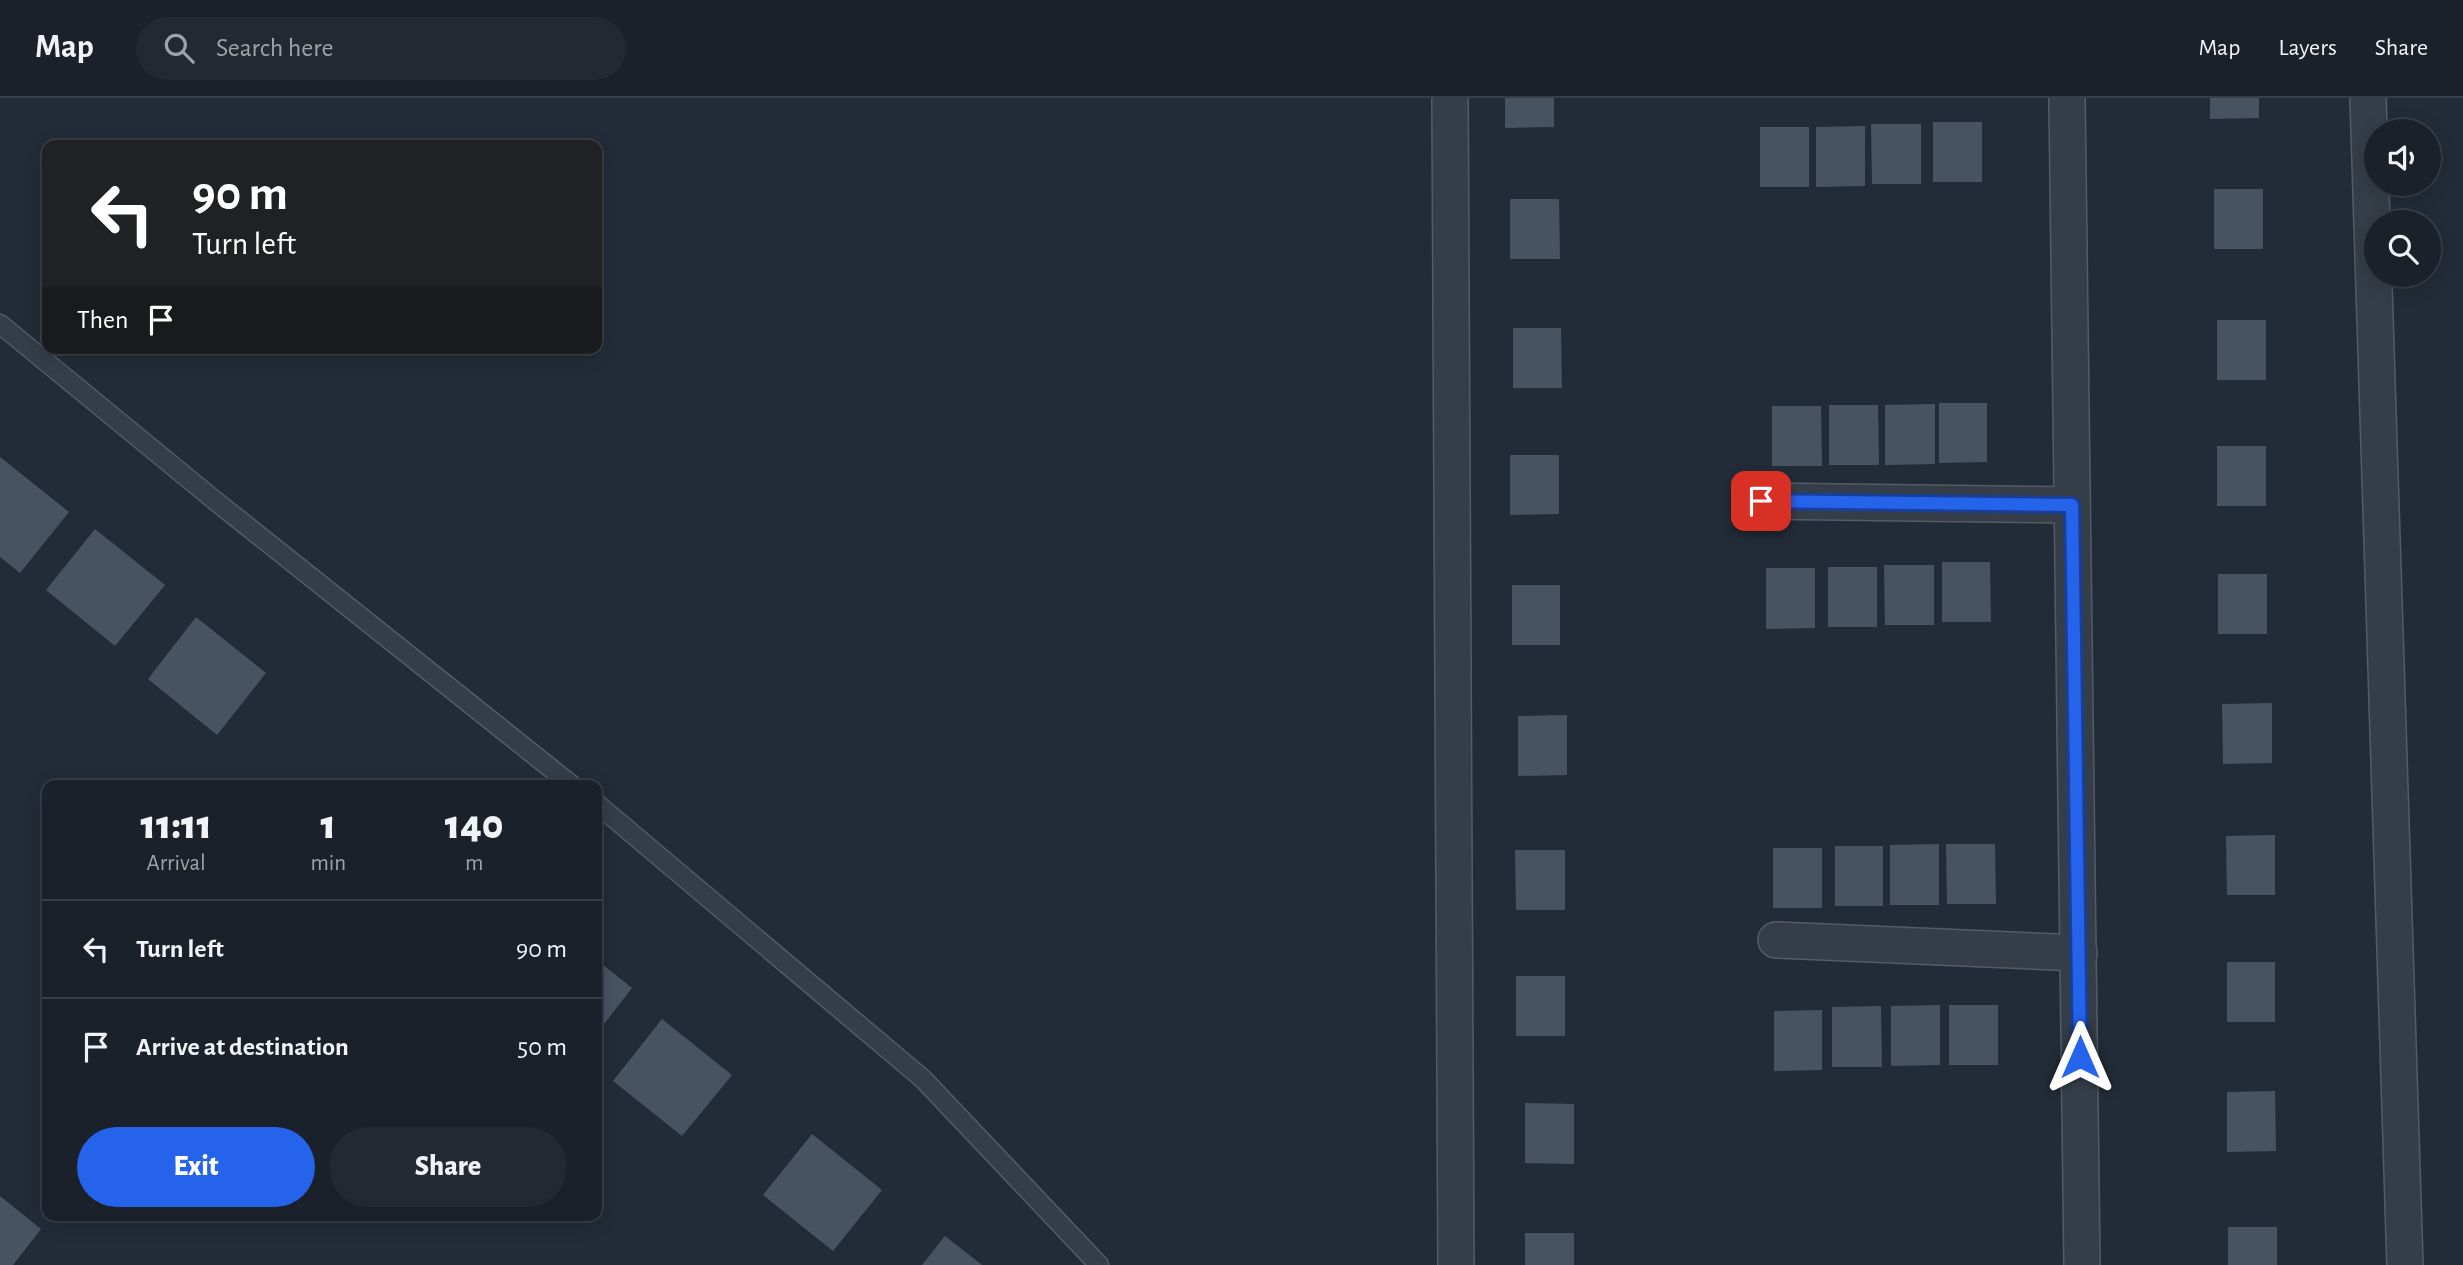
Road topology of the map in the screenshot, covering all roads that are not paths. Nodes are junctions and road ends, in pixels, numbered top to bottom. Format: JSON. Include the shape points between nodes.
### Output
{"nodes":[{"id":1,"x":1450,"y":98,"type":"edge"},
{"id":2,"x":2067,"y":98,"type":"edge"},
{"id":3,"x":2368,"y":98,"type":"edge"},
{"id":4,"x":0,"y":324,"type":"edge"},
{"id":5,"x":1761,"y":501,"type":"dead end"},
{"id":6,"x":2072,"y":505,"type":"junction"},
{"id":7,"x":565,"y":780,"type":"edge"},
{"id":8,"x":602,"y":808,"type":"edge"},
{"id":9,"x":1776,"y":940,"type":"dead end"},
{"id":10,"x":2079,"y":953,"type":"junction"},
{"id":11,"x":1100,"y":1265,"type":"edge"},
{"id":12,"x":1456,"y":1265,"type":"edge"},
{"id":13,"x":2082,"y":1265,"type":"edge"},
{"id":14,"x":2405,"y":1265,"type":"edge"}],
"edges":[{"from":1,"to":12,"type":"street"},
{"from":2,"to":6,"type":"street"},
{"from":3,"to":14,"type":"street"},
{"from":4,"to":7,"type":"lane"},
{"from":5,"to":6,"type":"street"},
{"from":6,"to":10,"type":"street"},
{"from":8,"to":11,"type":"lane","via":[[923,1079]]},
{"from":9,"to":10,"type":"street"},
{"from":10,"to":13,"type":"street"}]}
